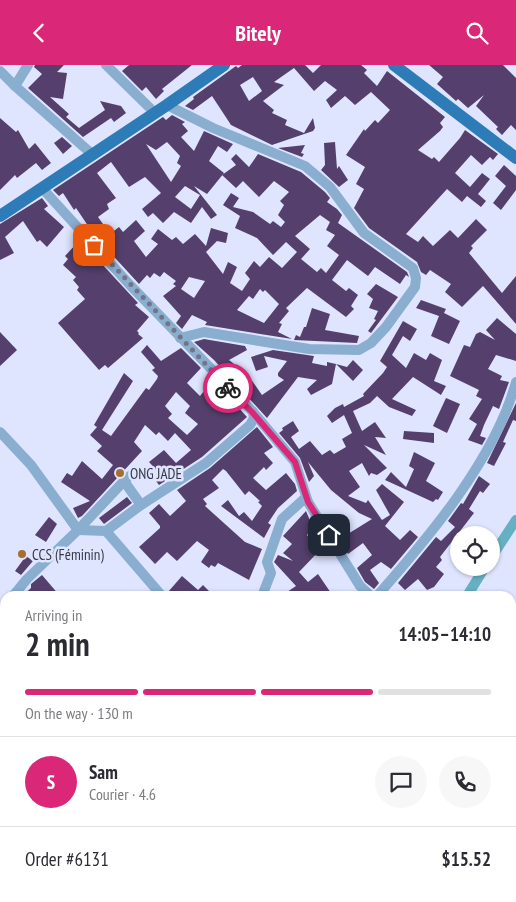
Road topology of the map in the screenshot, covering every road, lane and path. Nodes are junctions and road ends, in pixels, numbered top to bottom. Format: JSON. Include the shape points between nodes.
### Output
{"nodes":[{"id":1,"x":28,"y":65,"type":"edge"},
{"id":2,"x":106,"y":65,"type":"edge"},
{"id":3,"x":394,"y":65,"type":"edge"},
{"id":4,"x":216,"y":67,"type":"edge"},
{"id":5,"x":0,"y":71,"type":"edge"},
{"id":6,"x":16,"y":86,"type":"junction"},
{"id":7,"x":167,"y":105,"type":"junction"},
{"id":8,"x":155,"y":113,"type":"junction"},
{"id":9,"x":93,"y":155,"type":"junction"},
{"id":10,"x":516,"y":158,"type":"edge"},
{"id":11,"x":42,"y":188,"type":"junction"},
{"id":12,"x":0,"y":216,"type":"edge"},
{"id":13,"x":180,"y":338,"type":"junction"},
{"id":14,"x":516,"y":382,"type":"edge"},
{"id":15,"x":252,"y":412,"type":"junction"},
{"id":16,"x":0,"y":432,"type":"edge"},
{"id":17,"x":308,"y":502,"type":"junction"},
{"id":18,"x":142,"y":505,"type":"junction"},
{"id":19,"x":78,"y":530,"type":"junction"},
{"id":20,"x":106,"y":531,"type":"junction"},
{"id":21,"x":17,"y":591,"type":"edge"},
{"id":22,"x":158,"y":591,"type":"edge"},
{"id":23,"x":264,"y":591,"type":"edge"},
{"id":24,"x":366,"y":591,"type":"edge"},
{"id":25,"x":381,"y":591,"type":"edge"}],
"edges":[{"from":1,"to":6,"type":"street"},
{"from":2,"to":8,"type":"street"},
{"from":3,"to":10,"type":"main road"},
{"from":4,"to":7,"type":"main road"},
{"from":5,"to":6,"type":"street"},
{"from":6,"to":9,"type":"street"},
{"from":7,"to":8,"type":"main road"},
{"from":7,"to":13,"type":"street","via":[[304,166],[330,187],[364,233],[413,268],[416,278],[415,287],[386,327],[359,350],[309,349],[204,332]]},
{"from":8,"to":9,"type":"main road"},
{"from":9,"to":11,"type":"main road"},
{"from":11,"to":12,"type":"main road"},
{"from":11,"to":13,"type":"street"},
{"from":13,"to":15,"type":"street"},
{"from":14,"to":25,"type":"street","via":[[511,401],[458,496]]},
{"from":15,"to":17,"type":"street","via":[[295,462]]},
{"from":15,"to":18,"type":"street","via":[[254,419],[250,425],[206,463]]},
{"from":16,"to":19,"type":"street","via":[[31,465]]},
{"from":17,"to":23,"type":"street","via":[[303,500],[282,519],[267,562],[271,573]]},
{"from":17,"to":24,"type":"street"},
{"from":18,"to":19,"type":"street","via":[[128,478]]},
{"from":18,"to":20,"type":"street"},
{"from":19,"to":20,"type":"street"},
{"from":19,"to":21,"type":"street"},
{"from":20,"to":22,"type":"street"}]}
